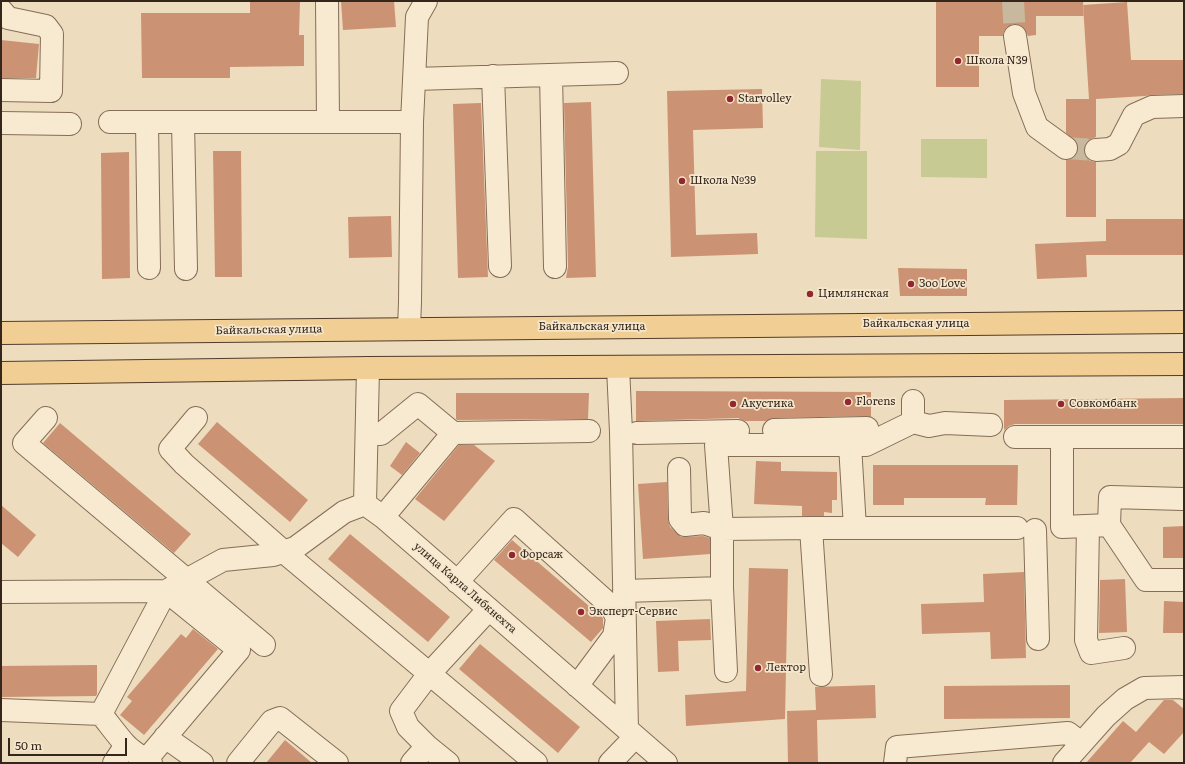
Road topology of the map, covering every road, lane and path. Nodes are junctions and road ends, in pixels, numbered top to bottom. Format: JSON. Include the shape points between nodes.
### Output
{"nodes":[{"id":1,"x":327,"y":1,"type":"edge"},
{"id":2,"x":426,"y":1,"type":"edge"},
{"id":3,"x":1,"y":10,"type":"edge"},
{"id":4,"x":1015,"y":36,"type":"tunnel mouth"},
{"id":5,"x":617,"y":73,"type":"dead end"},
{"id":6,"x":551,"y":75,"type":"junction"},
{"id":7,"x":493,"y":76,"type":"junction"},
{"id":8,"x":414,"y":78,"type":"junction"},
{"id":9,"x":1,"y":90,"type":"edge"},
{"id":10,"x":51,"y":91,"type":"junction"},
{"id":11,"x":1184,"y":106,"type":"edge"},
{"id":12,"x":328,"y":121,"type":"junction"},
{"id":13,"x":110,"y":122,"type":"dead end"},
{"id":14,"x":146,"y":122,"type":"junction"},
{"id":15,"x":183,"y":122,"type":"junction"},
{"id":16,"x":412,"y":122,"type":"junction"},
{"id":17,"x":1,"y":123,"type":"edge"},
{"id":18,"x":1066,"y":148,"type":"tunnel mouth"},
{"id":19,"x":1096,"y":150,"type":"tunnel mouth"},
{"id":20,"x":500,"y":266,"type":"dead end"},
{"id":21,"x":555,"y":267,"type":"dead end"},
{"id":22,"x":149,"y":268,"type":"dead end"},
{"id":23,"x":186,"y":269,"type":"dead end"},
{"id":24,"x":1184,"y":322,"type":"edge"},
{"id":25,"x":409,"y":328,"type":"junction"},
{"id":26,"x":1,"y":333,"type":"edge"},
{"id":27,"x":1184,"y":364,"type":"edge"},
{"id":28,"x":618,"y":367,"type":"junction"},
{"id":29,"x":368,"y":368,"type":"junction"},
{"id":30,"x":1,"y":373,"type":"edge"},
{"id":31,"x":46,"y":418,"type":"dead end"},
{"id":32,"x":196,"y":418,"type":"dead end"},
{"id":33,"x":991,"y":425,"type":"dead end"},
{"id":34,"x":867,"y":428,"type":"dead end"},
{"id":35,"x":589,"y":431,"type":"dead end"},
{"id":36,"x":453,"y":433,"type":"junction"},
{"id":37,"x":637,"y":433,"type":"dead end"},
{"id":38,"x":368,"y":434,"type":"junction"},
{"id":39,"x":813,"y":437,"type":"junction"},
{"id":40,"x":1015,"y":437,"type":"dead end"},
{"id":41,"x":1062,"y":437,"type":"junction"},
{"id":42,"x":1184,"y":437,"type":"edge"},
{"id":43,"x":850,"y":445,"type":"junction"},
{"id":44,"x":679,"y":469,"type":"dead end"},
{"id":45,"x":1183,"y":499,"type":"dead end"},
{"id":46,"x":365,"y":504,"type":"junction"},
{"id":47,"x":383,"y":517,"type":"junction"},
{"id":48,"x":1099,"y":526,"type":"junction"},
{"id":49,"x":1062,"y":527,"type":"junction"},
{"id":50,"x":811,"y":528,"type":"junction"},
{"id":51,"x":855,"y":528,"type":"junction"},
{"id":52,"x":722,"y":529,"type":"junction"},
{"id":53,"x":1025,"y":529,"type":"junction"},
{"id":54,"x":284,"y":552,"type":"junction"},
{"id":55,"x":186,"y":580,"type":"junction"},
{"id":56,"x":1184,"y":580,"type":"edge"},
{"id":57,"x":457,"y":582,"type":"junction"},
{"id":58,"x":722,"y":588,"type":"junction"},
{"id":59,"x":166,"y":591,"type":"junction"},
{"id":60,"x":624,"y":591,"type":"junction"},
{"id":61,"x":2,"y":592,"type":"edge"},
{"id":62,"x":489,"y":609,"type":"junction"},
{"id":63,"x":1038,"y":639,"type":"dead end"},
{"id":64,"x":264,"y":645,"type":"dead end"},
{"id":65,"x":1124,"y":648,"type":"dead end"},
{"id":66,"x":726,"y":671,"type":"dead end"},
{"id":67,"x":429,"y":674,"type":"junction"},
{"id":68,"x":821,"y":675,"type":"dead end"},
{"id":69,"x":577,"y":686,"type":"junction"},
{"id":70,"x":1184,"y":688,"type":"edge"},
{"id":71,"x":1,"y":710,"type":"edge"},
{"id":72,"x":101,"y":714,"type":"junction"},
{"id":73,"x":631,"y":733,"type":"junction"},
{"id":74,"x":165,"y":737,"type":"junction"},
{"id":75,"x":1081,"y":743,"type":"junction"},
{"id":76,"x":126,"y":745,"type":"junction"},
{"id":77,"x":427,"y":746,"type":"junction"},
{"id":78,"x":148,"y":761,"type":"edge"},
{"id":79,"x":114,"y":763,"type":"edge"},
{"id":80,"x":202,"y":763,"type":"edge"},
{"id":81,"x":238,"y":763,"type":"edge"},
{"id":82,"x":337,"y":763,"type":"edge"},
{"id":83,"x":412,"y":763,"type":"edge"},
{"id":84,"x":448,"y":763,"type":"edge"},
{"id":85,"x":536,"y":763,"type":"edge"},
{"id":86,"x":610,"y":763,"type":"edge"},
{"id":87,"x":666,"y":763,"type":"edge"},
{"id":88,"x":895,"y":763,"type":"edge"},
{"id":89,"x":1064,"y":763,"type":"edge"}],
"edges":[{"from":1,"to":12,"type":"street"},
{"from":2,"to":8,"type":"street","via":[[417,17]]},
{"from":3,"to":10,"type":"street","via":[[8,18],[46,26],[52,34]]},
{"from":4,"to":18,"type":"street","via":[[1024,93],[1037,127]]},
{"from":5,"to":6,"type":"street"},
{"from":6,"to":7,"type":"street"},
{"from":6,"to":21,"type":"street"},
{"from":7,"to":8,"type":"street"},
{"from":7,"to":20,"type":"street"},
{"from":8,"to":16,"type":"street"},
{"from":9,"to":10,"type":"street"},
{"from":10,"to":17,"type":"street","via":[[60,124]]},
{"from":11,"to":19,"type":"street","via":[[1152,107],[1134,114],[1119,144],[1110,149]]},
{"from":12,"to":15,"type":"street"},
{"from":12,"to":16,"type":"street"},
{"from":13,"to":14,"type":"street"},
{"from":14,"to":15,"type":"street"},
{"from":14,"to":22,"type":"street"},
{"from":15,"to":23,"type":"street"},
{"from":16,"to":25,"type":"street"},
{"from":24,"to":25,"type":"main road","name":"Байкальская улица"},
{"from":25,"to":26,"type":"main road","name":"Байкальская улица"},
{"from":27,"to":28,"type":"main road"},
{"from":28,"to":29,"type":"main road"},
{"from":28,"to":60,"type":"street"},
{"from":29,"to":30,"type":"main road"},
{"from":29,"to":38,"type":"street"},
{"from":31,"to":55,"type":"street","via":[[24,443]]},
{"from":32,"to":54,"type":"street","via":[[170,449]]},
{"from":33,"to":43,"type":"street","via":[[945,422],[930,426],[913,411],[866,445]]},
{"from":34,"to":39,"type":"street"},
{"from":35,"to":36,"type":"street"},
{"from":36,"to":38,"type":"street","via":[[418,404],[381,434]]},
{"from":36,"to":47,"type":"street"},
{"from":37,"to":39,"type":"street"},
{"from":38,"to":46,"type":"street"},
{"from":39,"to":43,"type":"street"},
{"from":39,"to":52,"type":"street","via":[[716,445]]},
{"from":40,"to":41,"type":"street"},
{"from":41,"to":42,"type":"street"},
{"from":41,"to":49,"type":"street"},
{"from":43,"to":51,"type":"street"},
{"from":44,"to":52,"type":"street","via":[[680,519],[685,525],[704,523]]},
{"from":45,"to":48,"type":"street","via":[[1110,497]]},
{"from":46,"to":47,"type":"street","name":"улица Карла Либкнехта"},
{"from":46,"to":54,"type":"street","via":[[344,512],[295,548]]},
{"from":47,"to":57,"type":"street","name":"улица Карла Либкнехта"},
{"from":48,"to":49,"type":"street"},
{"from":48,"to":56,"type":"street","via":[[1146,580]]},
{"from":48,"to":65,"type":"street","via":[[1086,640],[1091,653]]},
{"from":49,"to":53,"type":"street"},
{"from":50,"to":51,"type":"street"},
{"from":50,"to":52,"type":"street"},
{"from":50,"to":68,"type":"street"},
{"from":51,"to":53,"type":"street"},
{"from":52,"to":58,"type":"street"},
{"from":53,"to":63,"type":"street"},
{"from":54,"to":55,"type":"street","via":[[223,560]]},
{"from":54,"to":67,"type":"street"},
{"from":55,"to":59,"type":"street"},
{"from":55,"to":64,"type":"street"},
{"from":57,"to":62,"type":"street","name":"улица Карла Либкнехта"},
{"from":57,"to":69,"type":"street","via":[[514,519],[610,606],[617,618],[614,636]]},
{"from":58,"to":60,"type":"street"},
{"from":58,"to":66,"type":"street"},
{"from":59,"to":61,"type":"street"},
{"from":59,"to":72,"type":"street"},
{"from":59,"to":74,"type":"street","via":[[240,650]]},
{"from":60,"to":73,"type":"street"},
{"from":62,"to":67,"type":"street"},
{"from":62,"to":69,"type":"street","name":"улица Карла Либкнехта"},
{"from":67,"to":77,"type":"street","via":[[401,711],[408,727]]},
{"from":67,"to":85,"type":"street"},
{"from":69,"to":73,"type":"street","name":"улица Карла Либкнехта"},
{"from":70,"to":75,"type":"street","via":[[1144,688],[1125,699]]},
{"from":71,"to":72,"type":"street"},
{"from":72,"to":76,"type":"street"},
{"from":73,"to":86,"type":"street"},
{"from":73,"to":87,"type":"street","name":"улица Карла Либкнехта"},
{"from":74,"to":78,"type":"street"},
{"from":74,"to":80,"type":"street"},
{"from":75,"to":88,"type":"street","via":[[1068,733],[897,747]]},
{"from":75,"to":89,"type":"street"},
{"from":76,"to":78,"type":"street"},
{"from":76,"to":79,"type":"street"},
{"from":77,"to":83,"type":"street"},
{"from":77,"to":84,"type":"street"},
{"from":81,"to":82,"type":"street","via":[[272,722],[280,718]]}]}
